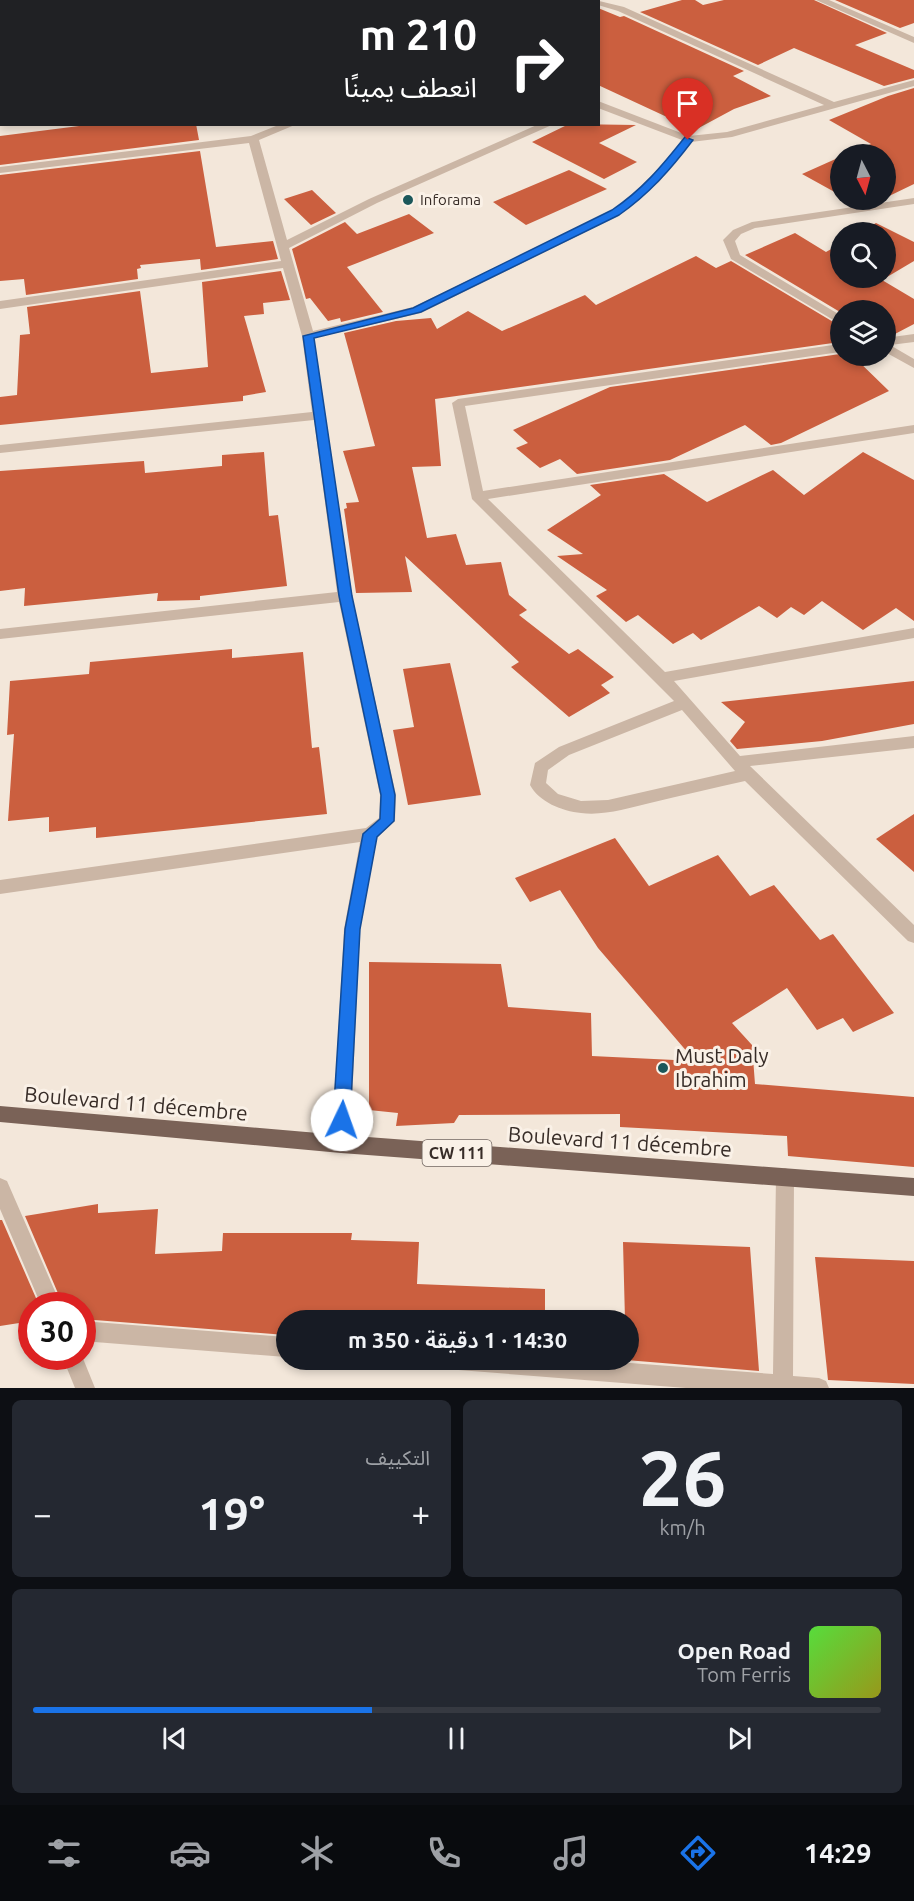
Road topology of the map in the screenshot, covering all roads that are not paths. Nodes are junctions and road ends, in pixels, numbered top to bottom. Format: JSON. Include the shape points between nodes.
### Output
{"nodes":[{"id":1,"x":821,"y":0,"type":"edge"},
{"id":2,"x":600,"y":3,"type":"edge"},
{"id":3,"x":914,"y":40,"type":"edge"},
{"id":4,"x":914,"y":84,"type":"edge"},
{"id":5,"x":600,"y":105,"type":"edge"},
{"id":6,"x":832,"y":105,"type":"junction"},
{"id":7,"x":287,"y":126,"type":"edge"},
{"id":8,"x":544,"y":126,"type":"edge"},
{"id":9,"x":253,"y":139,"type":"junction"},
{"id":10,"x":688,"y":140,"type":"junction"},
{"id":11,"x":0,"y":170,"type":"edge"},
{"id":12,"x":914,"y":201,"type":"edge"},
{"id":13,"x":284,"y":246,"type":"junction"},
{"id":14,"x":287,"y":264,"type":"junction"},
{"id":15,"x":0,"y":305,"type":"edge"},
{"id":16,"x":830,"y":314,"type":"edge"},
{"id":17,"x":308,"y":336,"type":"junction"},
{"id":18,"x":914,"y":338,"type":"edge"},
{"id":19,"x":896,"y":340,"type":"edge"},
{"id":20,"x":830,"y":349,"type":"edge"},
{"id":21,"x":896,"y":353,"type":"edge"},
{"id":22,"x":914,"y":364,"type":"edge"},
{"id":23,"x":319,"y":415,"type":"junction"},
{"id":24,"x":914,"y":429,"type":"edge"},
{"id":25,"x":0,"y":449,"type":"edge"},
{"id":26,"x":477,"y":496,"type":"junction"},
{"id":27,"x":345,"y":596,"type":"junction"},
{"id":28,"x":914,"y":633,"type":"edge"},
{"id":29,"x":0,"y":634,"type":"edge"},
{"id":30,"x":662,"y":678,"type":"junction"},
{"id":31,"x":685,"y":703,"type":"junction"},
{"id":32,"x":914,"y":742,"type":"edge"},
{"id":33,"x":736,"y":762,"type":"junction"},
{"id":34,"x":749,"y":774,"type":"junction"},
{"id":35,"x":370,"y":834,"type":"junction"},
{"id":36,"x":0,"y":887,"type":"edge"},
{"id":37,"x":914,"y":936,"type":"edge"},
{"id":38,"x":0,"y":1114,"type":"edge"},
{"id":39,"x":340,"y":1144,"type":"junction"},
{"id":40,"x":785,"y":1177,"type":"junction"},
{"id":41,"x":0,"y":1187,"type":"edge"},
{"id":42,"x":914,"y":1187,"type":"edge"},
{"id":43,"x":45,"y":1292,"type":"edge"},
{"id":44,"x":96,"y":1332,"type":"edge"},
{"id":45,"x":276,"y":1346,"type":"edge"},
{"id":46,"x":78,"y":1370,"type":"edge"},
{"id":47,"x":578,"y":1370,"type":"edge"},
{"id":48,"x":783,"y":1387,"type":"edge"},
{"id":49,"x":85,"y":1388,"type":"edge"},
{"id":50,"x":819,"y":1388,"type":"edge"}],
"edges":[{"from":1,"to":3,"type":"street"},
{"from":2,"to":6,"type":"street"},
{"from":4,"to":6,"type":"street"},
{"from":5,"to":10,"type":"street"},
{"from":6,"to":10,"type":"street","via":[[728,135]]},
{"from":7,"to":9,"type":"street"},
{"from":8,"to":13,"type":"street","via":[[373,201]]},
{"from":9,"to":11,"type":"street"},
{"from":9,"to":13,"type":"street"},
{"from":10,"to":17,"type":"street","via":[[658,178],[616,213],[417,310]]},
{"from":12,"to":16,"type":"street","via":[[752,225],[729,240],[735,257]]},
{"from":13,"to":14,"type":"street"},
{"from":14,"to":15,"type":"street"},
{"from":14,"to":17,"type":"street"},
{"from":17,"to":23,"type":"street"},
{"from":18,"to":19,"type":"street"},
{"from":20,"to":26,"type":"street","via":[[458,403]]},
{"from":21,"to":22,"type":"street"},
{"from":23,"to":25,"type":"street"},
{"from":23,"to":27,"type":"street"},
{"from":24,"to":26,"type":"street"},
{"from":26,"to":30,"type":"street"},
{"from":27,"to":29,"type":"street"},
{"from":27,"to":35,"type":"street","via":[[388,795],[387,821]]},
{"from":28,"to":30,"type":"street"},
{"from":30,"to":31,"type":"street"},
{"from":31,"to":33,"type":"street"},
{"from":31,"to":34,"type":"street","via":[[564,751],[541,767],[538,785],[554,799],[581,807],[608,806]]},
{"from":32,"to":33,"type":"street"},
{"from":33,"to":34,"type":"street"},
{"from":34,"to":37,"type":"street"},
{"from":35,"to":36,"type":"street"},
{"from":35,"to":39,"type":"street","via":[[352,929]]},
{"from":38,"to":39,"type":"main road","name":"Boulevard 11 décembre","number":"CW 111"},
{"from":39,"to":40,"type":"main road","name":"Boulevard 11 décembre","number":"CW 111"},
{"from":40,"to":42,"type":"main road","name":"Boulevard 11 décembre","number":"CW 111"},
{"from":40,"to":48,"type":"street"},
{"from":41,"to":43,"type":"street"},
{"from":44,"to":45,"type":"street"},
{"from":46,"to":49,"type":"street"},
{"from":47,"to":48,"type":"street"},
{"from":48,"to":50,"type":"street"}]}
